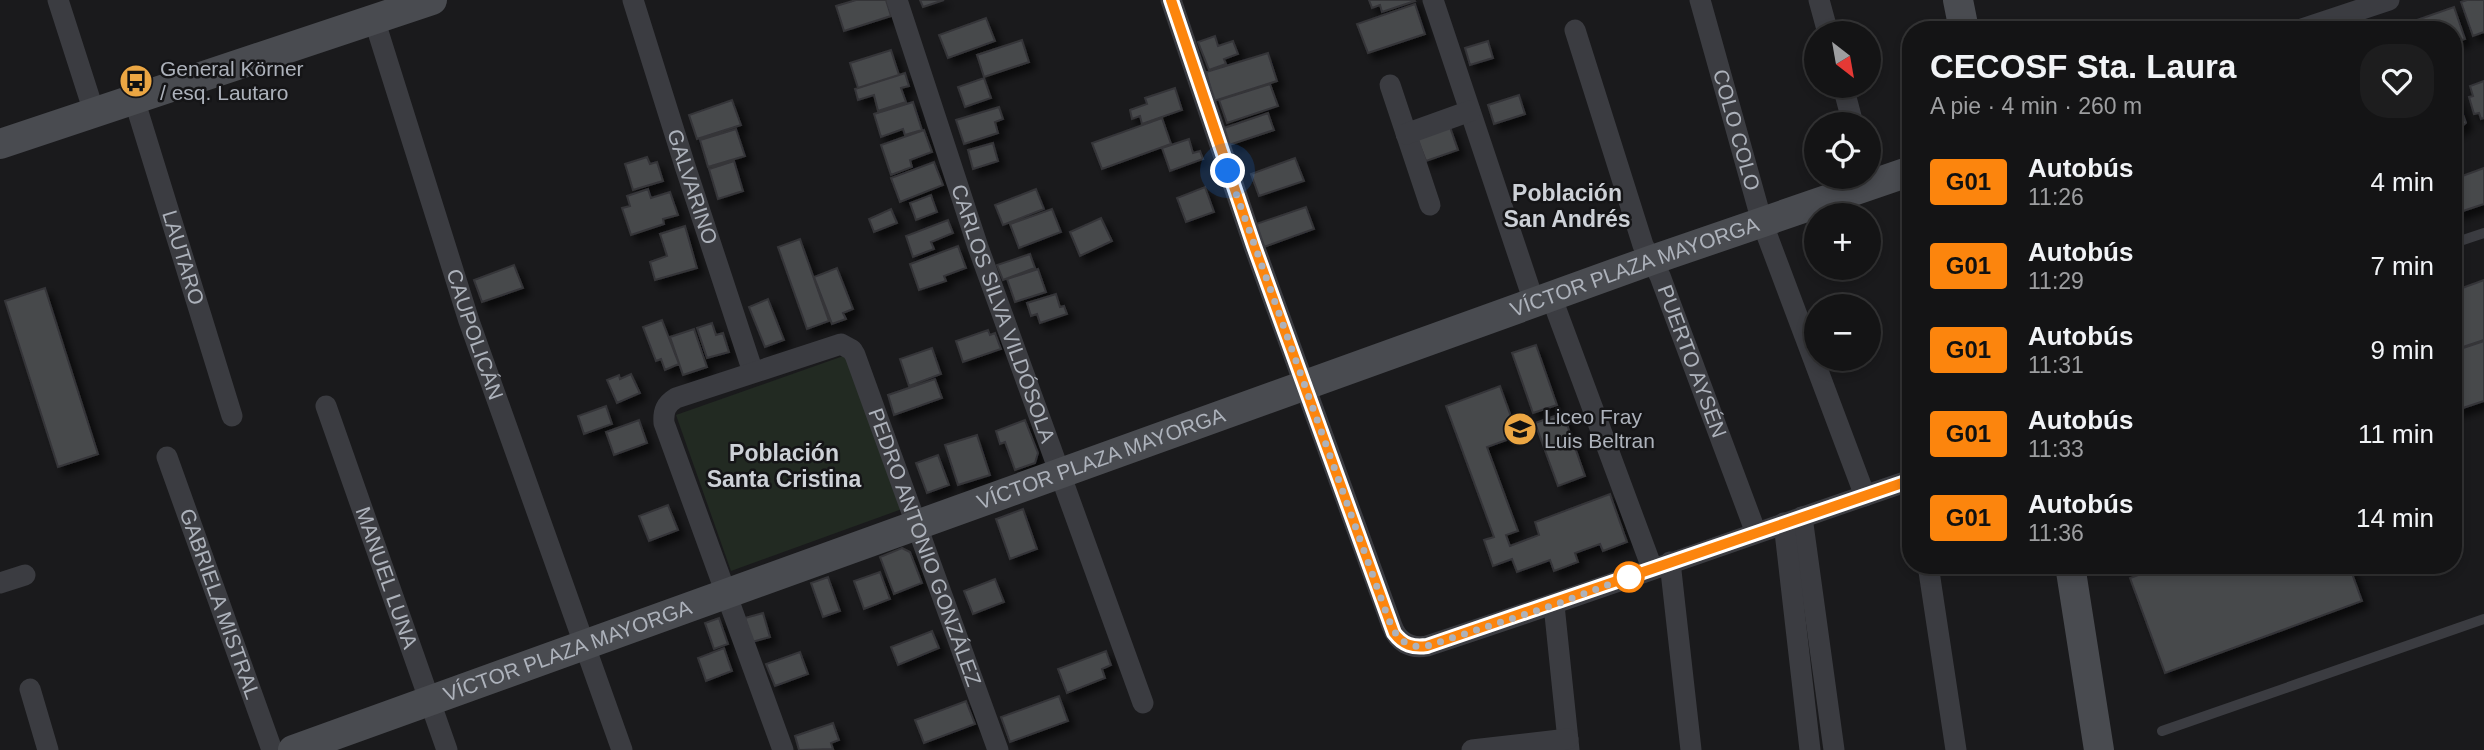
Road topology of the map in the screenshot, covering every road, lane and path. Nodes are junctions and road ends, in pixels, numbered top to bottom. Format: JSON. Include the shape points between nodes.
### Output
{"nodes":[{"id":1,"x":58,"y":0,"type":"edge"},
{"id":2,"x":634,"y":0,"type":"edge"},
{"id":3,"x":897,"y":0,"type":"edge"},
{"id":4,"x":1171,"y":0,"type":"edge"},
{"id":5,"x":1433,"y":0,"type":"edge"},
{"id":6,"x":1700,"y":0,"type":"edge"},
{"id":7,"x":1819,"y":0,"type":"edge"},
{"id":8,"x":1958,"y":0,"type":"edge"},
{"id":9,"x":2389,"y":0,"type":"edge"},
{"id":10,"x":413,"y":3,"type":"edge"},
{"id":11,"x":374,"y":19,"type":"junction"},
{"id":12,"x":1825,"y":21,"type":"edge"},
{"id":13,"x":1962,"y":21,"type":"edge"},
{"id":14,"x":2326,"y":21,"type":"edge"},
{"id":15,"x":1575,"y":30,"type":"dead end"},
{"id":16,"x":1390,"y":85,"type":"dead end"},
{"id":17,"x":134,"y":99,"type":"junction"},
{"id":18,"x":1470,"y":111,"type":"junction"},
{"id":19,"x":94,"y":112,"type":"junction"},
{"id":20,"x":1406,"y":134,"type":"junction"},
{"id":21,"x":0,"y":144,"type":"edge"},
{"id":22,"x":1902,"y":173,"type":"edge"},
{"id":23,"x":1881,"y":178,"type":"edge"},
{"id":24,"x":1848,"y":189,"type":"edge"},
{"id":25,"x":1430,"y":205,"type":"dead end"},
{"id":26,"x":1762,"y":222,"type":"junction"},
{"id":27,"x":2484,"y":233,"type":"edge"},
{"id":28,"x":2462,"y":240,"type":"edge"},
{"id":29,"x":1652,"y":260,"type":"junction"},
{"id":30,"x":1543,"y":299,"type":"junction"},
{"id":31,"x":753,"y":372,"type":"junction"},
{"id":32,"x":1304,"y":386,"type":"junction"},
{"id":33,"x":326,"y":406,"type":"dead end"},
{"id":34,"x":232,"y":416,"type":"dead end"},
{"id":35,"x":167,"y":457,"type":"dead end"},
{"id":36,"x":1060,"y":473,"type":"junction"},
{"id":37,"x":1902,"y":483,"type":"edge"},
{"id":38,"x":1865,"y":496,"type":"junction"},
{"id":39,"x":1793,"y":520,"type":"junction"},
{"id":40,"x":917,"y":524,"type":"junction"},
{"id":41,"x":1756,"y":533,"type":"junction"},
{"id":42,"x":1661,"y":565,"type":"junction"},
{"id":43,"x":1929,"y":574,"type":"edge"},
{"id":44,"x":2071,"y":574,"type":"edge"},
{"id":45,"x":25,"y":575,"type":"dead end"},
{"id":46,"x":0,"y":583,"type":"edge"},
{"id":47,"x":726,"y":594,"type":"junction"},
{"id":48,"x":1554,"y":605,"type":"junction"},
{"id":49,"x":2484,"y":619,"type":"edge"},
{"id":50,"x":585,"y":645,"type":"junction"},
{"id":51,"x":30,"y":690,"type":"dead end"},
{"id":52,"x":430,"y":701,"type":"junction"},
{"id":53,"x":1143,"y":703,"type":"dead end"},
{"id":54,"x":2162,"y":731,"type":"dead end"},
{"id":55,"x":1568,"y":744,"type":"edge"},
{"id":56,"x":48,"y":750,"type":"edge"},
{"id":57,"x":272,"y":750,"type":"edge"},
{"id":58,"x":293,"y":750,"type":"edge"},
{"id":59,"x":447,"y":750,"type":"edge"},
{"id":60,"x":622,"y":750,"type":"edge"},
{"id":61,"x":783,"y":750,"type":"edge"},
{"id":62,"x":998,"y":750,"type":"edge"},
{"id":63,"x":1472,"y":750,"type":"edge"},
{"id":64,"x":1691,"y":750,"type":"edge"},
{"id":65,"x":1810,"y":750,"type":"edge"},
{"id":66,"x":1833,"y":750,"type":"edge"},
{"id":67,"x":1956,"y":750,"type":"edge"},
{"id":68,"x":2099,"y":750,"type":"edge"}],
"edges":[{"from":1,"to":19,"type":"street"},
{"from":2,"to":31,"type":"street","name":"GALVARINO"},
{"from":3,"to":36,"type":"street","name":"CARLOS SILVA VILDÓSOLA","via":[[978,247]]},
{"from":4,"to":32,"type":"street"},
{"from":5,"to":18,"type":"street"},
{"from":6,"to":26,"type":"street","name":"COLO COLO"},
{"from":7,"to":12,"type":"street"},
{"from":8,"to":13,"type":"street"},
{"from":9,"to":14,"type":"street"},
{"from":10,"to":11,"type":"street"},
{"from":11,"to":17,"type":"street"},
{"from":11,"to":50,"type":"street","name":"CAUPOLICÁN","via":[[468,321]]},
{"from":15,"to":29,"type":"street","name":"PUERTO AYSÉN","via":[[1643,245]]},
{"from":16,"to":20,"type":"street"},
{"from":17,"to":19,"type":"street"},
{"from":17,"to":34,"type":"street","name":"LAUTARO"},
{"from":18,"to":20,"type":"street"},
{"from":18,"to":30,"type":"street"},
{"from":19,"to":21,"type":"street"},
{"from":20,"to":25,"type":"street"},
{"from":22,"to":23,"type":"street","name":"VÍCTOR PLAZA MAYORGA"},
{"from":24,"to":26,"type":"street","name":"VÍCTOR PLAZA MAYORGA"},
{"from":26,"to":29,"type":"street","name":"VÍCTOR PLAZA MAYORGA"},
{"from":26,"to":38,"type":"street","name":"COLO COLO"},
{"from":27,"to":28,"type":"lane"},
{"from":29,"to":30,"type":"street","name":"VÍCTOR PLAZA MAYORGA"},
{"from":29,"to":41,"type":"street","name":"PUERTO AYSÉN"},
{"from":30,"to":32,"type":"street","name":"VÍCTOR PLAZA MAYORGA"},
{"from":30,"to":42,"type":"street"},
{"from":31,"to":40,"type":"street","name":"PEDRO ANTONIO GONZÁLEZ","via":[[835,345],[847,346],[855,355]]},
{"from":31,"to":47,"type":"street","via":[[676,398],[665,408],[664,423]]},
{"from":32,"to":36,"type":"street","name":"VÍCTOR PLAZA MAYORGA"},
{"from":32,"to":48,"type":"street","via":[[1394,633],[1405,644],[1427,646]]},
{"from":33,"to":52,"type":"street","name":"MANUEL LUNA"},
{"from":35,"to":57,"type":"street","name":"GABRIELA MISTRAL"},
{"from":36,"to":40,"type":"street","name":"VÍCTOR PLAZA MAYORGA"},
{"from":36,"to":53,"type":"street","name":"CARLOS SILVA VILDÓSOLA"},
{"from":37,"to":38,"type":"street"},
{"from":38,"to":39,"type":"street"},
{"from":39,"to":41,"type":"street"},
{"from":39,"to":65,"type":"street"},
{"from":39,"to":66,"type":"street"},
{"from":40,"to":47,"type":"street","name":"VÍCTOR PLAZA MAYORGA"},
{"from":40,"to":62,"type":"street","name":"PEDRO ANTONIO GONZÁLEZ"},
{"from":41,"to":42,"type":"street"},
{"from":42,"to":48,"type":"street"},
{"from":42,"to":64,"type":"street"},
{"from":43,"to":67,"type":"street"},
{"from":44,"to":68,"type":"street"},
{"from":45,"to":46,"type":"street"},
{"from":47,"to":50,"type":"street","name":"VÍCTOR PLAZA MAYORGA"},
{"from":47,"to":61,"type":"street"},
{"from":48,"to":55,"type":"street"},
{"from":49,"to":54,"type":"lane"},
{"from":50,"to":52,"type":"street","name":"VÍCTOR PLAZA MAYORGA"},
{"from":50,"to":60,"type":"street","name":"CAUPOLICÁN"},
{"from":51,"to":56,"type":"street"},
{"from":52,"to":58,"type":"street","name":"VÍCTOR PLAZA MAYORGA"},
{"from":52,"to":59,"type":"street","name":"MANUEL LUNA"},
{"from":55,"to":63,"type":"street"}]}
